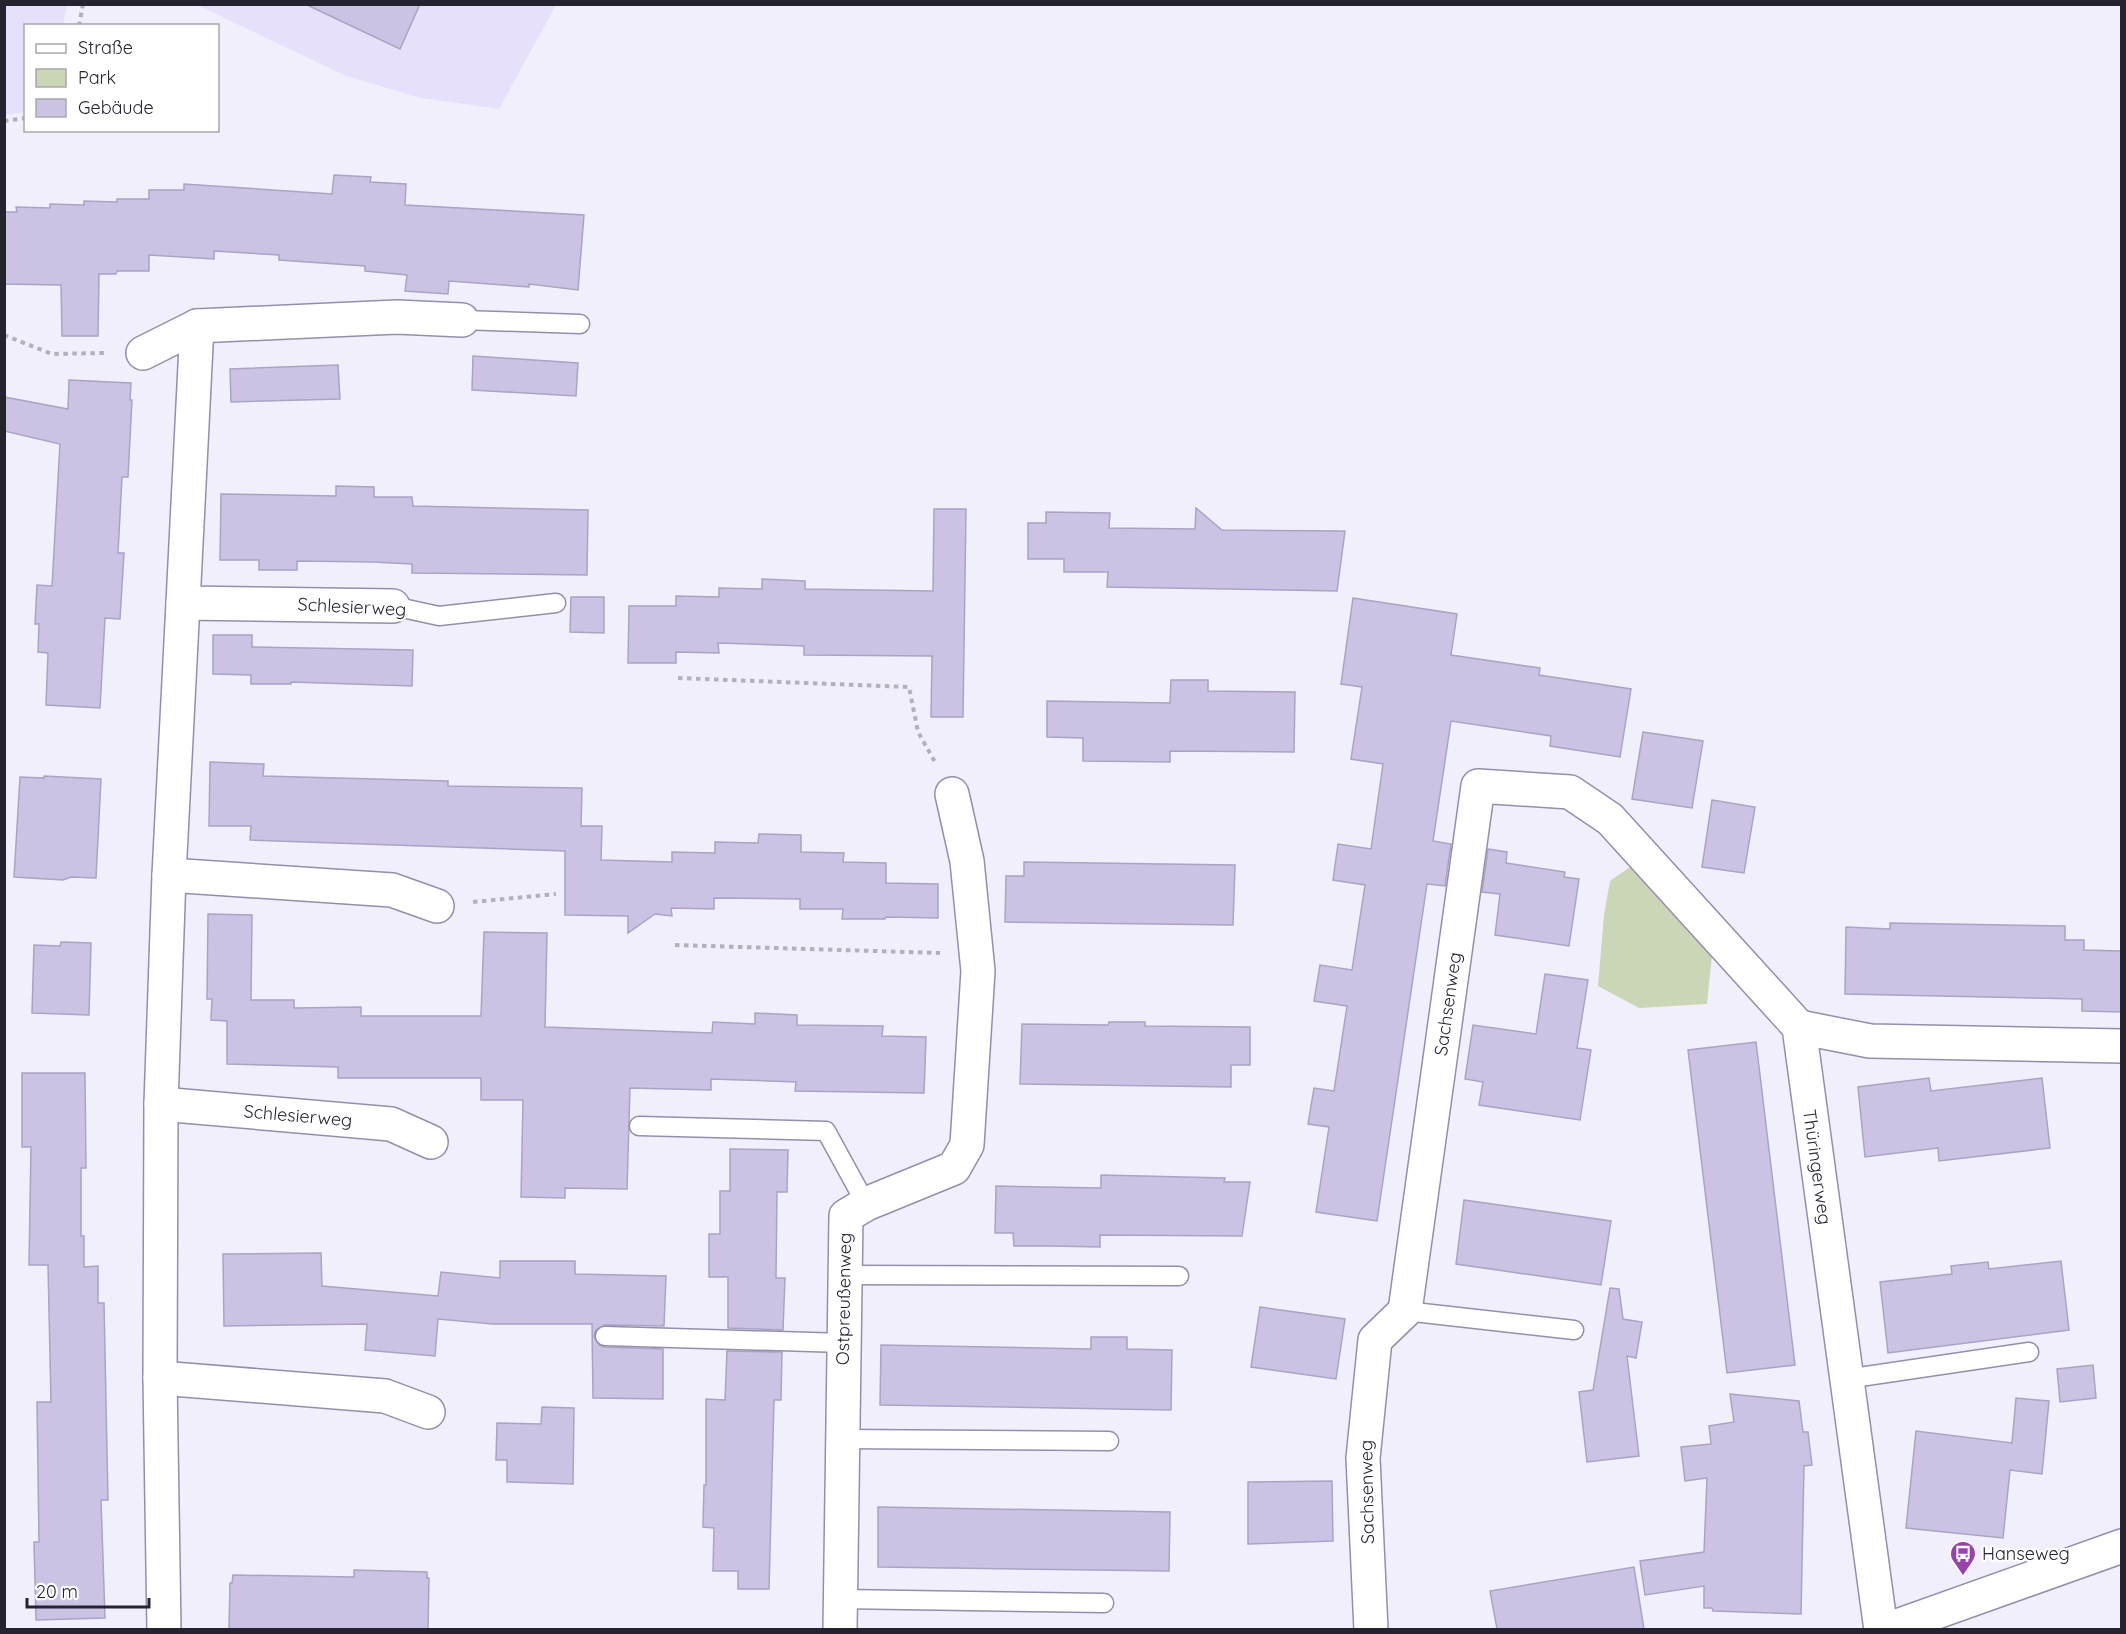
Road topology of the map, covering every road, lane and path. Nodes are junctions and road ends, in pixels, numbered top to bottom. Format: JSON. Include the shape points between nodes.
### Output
{"nodes":[{"id":1,"x":83,"y":4,"type":"edge"},
{"id":2,"x":79,"y":24,"type":"edge"},
{"id":3,"x":24,"y":118,"type":"edge"},
{"id":4,"x":4,"y":121,"type":"edge"},
{"id":5,"x":462,"y":320,"type":"joint"},
{"id":6,"x":580,"y":324,"type":"dead end"},
{"id":7,"x":197,"y":326,"type":"junction"},
{"id":8,"x":4,"y":335,"type":"edge"},
{"id":9,"x":144,"y":353,"type":"joint"},
{"id":10,"x":183,"y":603,"type":"junction"},
{"id":11,"x":556,"y":603,"type":"dead end"},
{"id":12,"x":393,"y":606,"type":"joint"},
{"id":13,"x":678,"y":678,"type":"dead end"},
{"id":14,"x":952,"y":794,"type":"joint"},
{"id":15,"x":169,"y":875,"type":"junction"},
{"id":16,"x":556,"y":894,"type":"dead end"},
{"id":17,"x":437,"y":906,"type":"joint"},
{"id":18,"x":675,"y":945,"type":"dead end"},
{"id":19,"x":977,"y":954,"type":"junction"},
{"id":20,"x":1799,"y":1027,"type":"junction"},
{"id":21,"x":2121,"y":1046,"type":"edge"},
{"id":22,"x":161,"y":1104,"type":"junction"},
{"id":23,"x":639,"y":1126,"type":"dead end"},
{"id":24,"x":431,"y":1143,"type":"dead end"},
{"id":25,"x":866,"y":1204,"type":"junction"},
{"id":26,"x":845,"y":1275,"type":"junction"},
{"id":27,"x":1179,"y":1276,"type":"dead end"},
{"id":28,"x":1405,"y":1311,"type":"junction"},
{"id":29,"x":1574,"y":1330,"type":"dead end"},
{"id":30,"x":604,"y":1336,"type":"dead end"},
{"id":31,"x":844,"y":1343,"type":"junction"},
{"id":32,"x":2029,"y":1352,"type":"dead end"},
{"id":33,"x":160,"y":1378,"type":"junction"},
{"id":34,"x":1845,"y":1379,"type":"junction"},
{"id":35,"x":428,"y":1413,"type":"dead end"},
{"id":36,"x":843,"y":1439,"type":"junction"},
{"id":37,"x":1109,"y":1441,"type":"dead end"},
{"id":38,"x":2121,"y":1546,"type":"edge"},
{"id":39,"x":1104,"y":1603,"type":"dead end"},
{"id":40,"x":840,"y":1614,"type":"edge"},
{"id":41,"x":164,"y":1629,"type":"edge"},
{"id":42,"x":1371,"y":1629,"type":"edge"},
{"id":43,"x":1881,"y":1629,"type":"edge"},
{"id":44,"x":1886,"y":1629,"type":"edge"}],
"edges":[{"from":1,"to":2,"type":"path"},
{"from":3,"to":4,"type":"path"},
{"from":5,"to":6,"type":"lane"},
{"from":5,"to":7,"type":"street","via":[[397,317]]},
{"from":7,"to":9,"type":"street"},
{"from":7,"to":10,"type":"street"},
{"from":8,"to":9,"type":"path","via":[[52,354]]},
{"from":10,"to":12,"type":"street","name":"Schlesierweg"},
{"from":10,"to":15,"type":"street"},
{"from":11,"to":12,"type":"lane","name":"Schlesierweg","via":[[439,616]]},
{"from":13,"to":14,"type":"path","via":[[909,687],[918,732]]},
{"from":14,"to":19,"type":"street","name":"Ostpreußenweg","via":[[967,861]]},
{"from":15,"to":17,"type":"street","via":[[392,890]]},
{"from":15,"to":22,"type":"street"},
{"from":16,"to":17,"type":"path"},
{"from":18,"to":19,"type":"path"},
{"from":19,"to":25,"type":"street","name":"Ostpreußenweg","via":[[967,1145],[954,1168]]},
{"from":20,"to":21,"type":"street","via":[[1870,1041]]},
{"from":20,"to":28,"type":"street","name":"Sachsenweg","via":[[1610,819],[1570,792],[1478,786]]},
{"from":20,"to":34,"type":"street","name":"Thüringerweg"},
{"from":22,"to":24,"type":"street","name":"Schlesierweg","via":[[391,1124]]},
{"from":22,"to":33,"type":"street"},
{"from":23,"to":25,"type":"lane","via":[[826,1131]]},
{"from":25,"to":26,"type":"street","name":"Ostpreußenweg","via":[[846,1216]]},
{"from":26,"to":27,"type":"lane"},
{"from":26,"to":31,"type":"street","name":"Ostpreußenweg"},
{"from":28,"to":29,"type":"lane"},
{"from":28,"to":42,"type":"street","name":"Sachsenweg","via":[[1375,1340],[1363,1458]]},
{"from":30,"to":31,"type":"lane"},
{"from":31,"to":36,"type":"street","name":"Ostpreußenweg"},
{"from":32,"to":34,"type":"lane"},
{"from":33,"to":35,"type":"street","via":[[385,1396]]},
{"from":33,"to":41,"type":"street"},
{"from":34,"to":43,"type":"street","name":"Thüringerweg"},
{"from":36,"to":37,"type":"lane"},
{"from":36,"to":40,"type":"street","name":"Ostpreußenweg"},
{"from":38,"to":44,"type":"street"},
{"from":39,"to":40,"type":"lane"}]}
